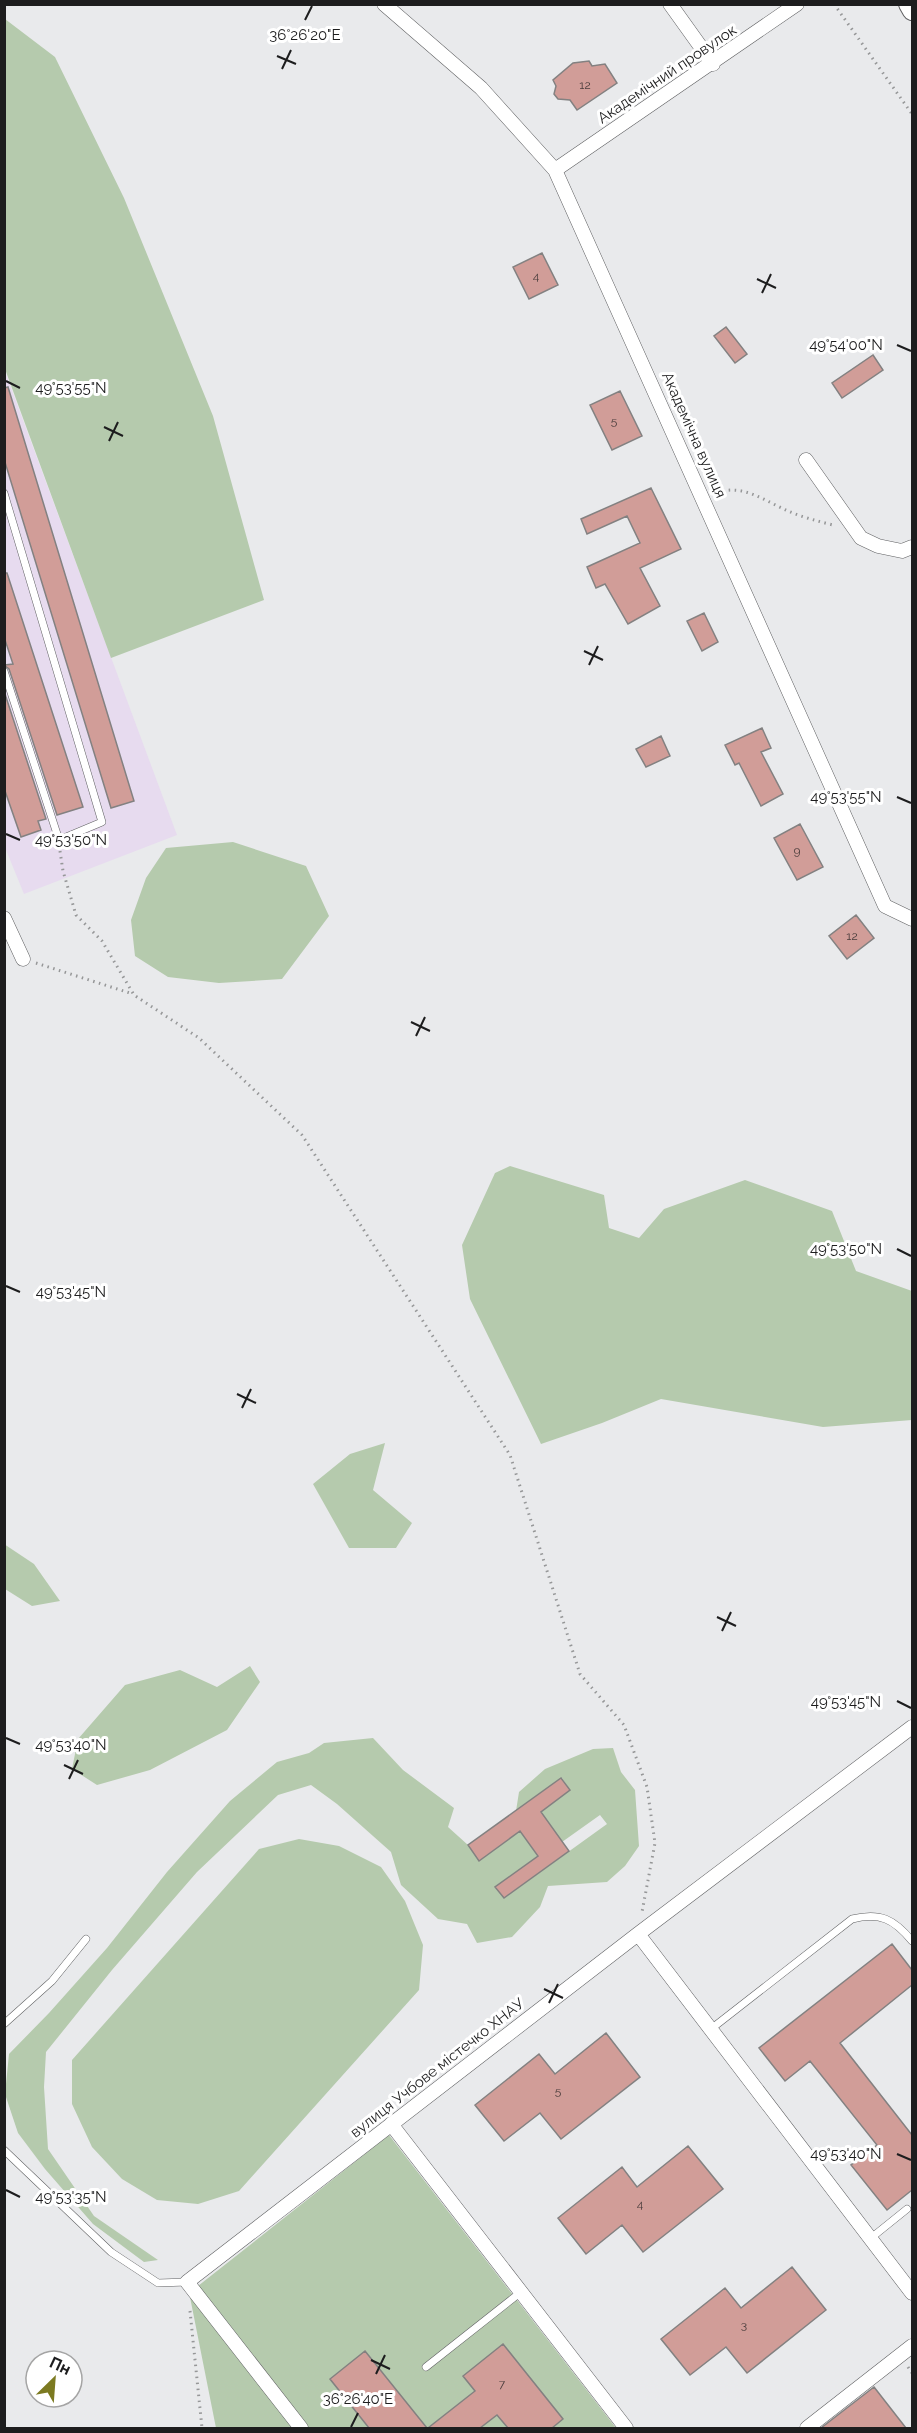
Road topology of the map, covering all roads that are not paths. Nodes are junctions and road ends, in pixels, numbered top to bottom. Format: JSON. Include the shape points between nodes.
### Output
{"nodes":[{"id":1,"x":384,"y":4,"type":"edge"},
{"id":2,"x":670,"y":4,"type":"edge"},
{"id":3,"x":797,"y":4,"type":"edge"},
{"id":4,"x":908,"y":4,"type":"edge"},
{"id":5,"x":912,"y":11,"type":"edge"},
{"id":6,"x":713,"y":64,"type":"junction"},
{"id":7,"x":555,"y":170,"type":"junction"},
{"id":8,"x":806,"y":460,"type":"dead end"},
{"id":9,"x":4,"y":493,"type":"edge"},
{"id":10,"x":912,"y":547,"type":"edge"},
{"id":11,"x":4,"y":671,"type":"edge"},
{"id":12,"x":4,"y":918,"type":"edge"},
{"id":13,"x":912,"y":919,"type":"edge"},
{"id":14,"x":23,"y":958,"type":"road end"},
{"id":15,"x":912,"y":1727,"type":"edge"},
{"id":16,"x":638,"y":1934,"type":"junction"},
{"id":17,"x":86,"y":1940,"type":"dead end"},
{"id":18,"x":912,"y":1941,"type":"edge"},
{"id":19,"x":4,"y":2024,"type":"edge"},
{"id":20,"x":711,"y":2029,"type":"junction"},
{"id":21,"x":391,"y":2124,"type":"junction"},
{"id":22,"x":4,"y":2150,"type":"edge"},
{"id":23,"x":908,"y":2209,"type":"dead end"},
{"id":24,"x":871,"y":2238,"type":"junction"},
{"id":25,"x":187,"y":2282,"type":"junction"},
{"id":26,"x":521,"y":2292,"type":"junction"},
{"id":27,"x":912,"y":2293,"type":"edge"},
{"id":28,"x":912,"y":2346,"type":"edge"},
{"id":29,"x":426,"y":2367,"type":"dead end"},
{"id":30,"x":301,"y":2428,"type":"edge"},
{"id":31,"x":626,"y":2428,"type":"edge"},
{"id":32,"x":807,"y":2428,"type":"edge"}],
"edges":[{"from":1,"to":7,"type":"street","name":"Академічна вулиця","via":[[481,88]]},
{"from":2,"to":6,"type":"street"},
{"from":3,"to":6,"type":"street","name":"Академічний провулок"},
{"from":4,"to":5,"type":"street"},
{"from":6,"to":7,"type":"street","name":"Академічний провулок"},
{"from":7,"to":13,"type":"street","name":"Академічна вулиця","via":[[885,906]]},
{"from":8,"to":10,"type":"street","via":[[861,538],[878,546],[902,550]]},
{"from":9,"to":11,"type":"lane","via":[[102,822],[59,840]]},
{"from":12,"to":14,"type":"street"},
{"from":15,"to":16,"type":"street","name":"вулиця Учбове містечко ХНАУ"},
{"from":16,"to":20,"type":"street"},
{"from":16,"to":21,"type":"street","name":"вулиця Учбове містечко ХНАУ"},
{"from":17,"to":19,"type":"lane","via":[[52,1981]]},
{"from":18,"to":20,"type":"lane","via":[[888,1918],[869,1915],[852,1919]]},
{"from":20,"to":24,"type":"street"},
{"from":21,"to":25,"type":"street","name":"вулиця Учбове містечко ХНАУ"},
{"from":21,"to":26,"type":"street"},
{"from":22,"to":25,"type":"lane","via":[[111,2252],[158,2283]]},
{"from":23,"to":24,"type":"lane"},
{"from":24,"to":27,"type":"street"},
{"from":25,"to":30,"type":"street"},
{"from":26,"to":29,"type":"lane"},
{"from":26,"to":31,"type":"street"},
{"from":28,"to":32,"type":"street"}]}
